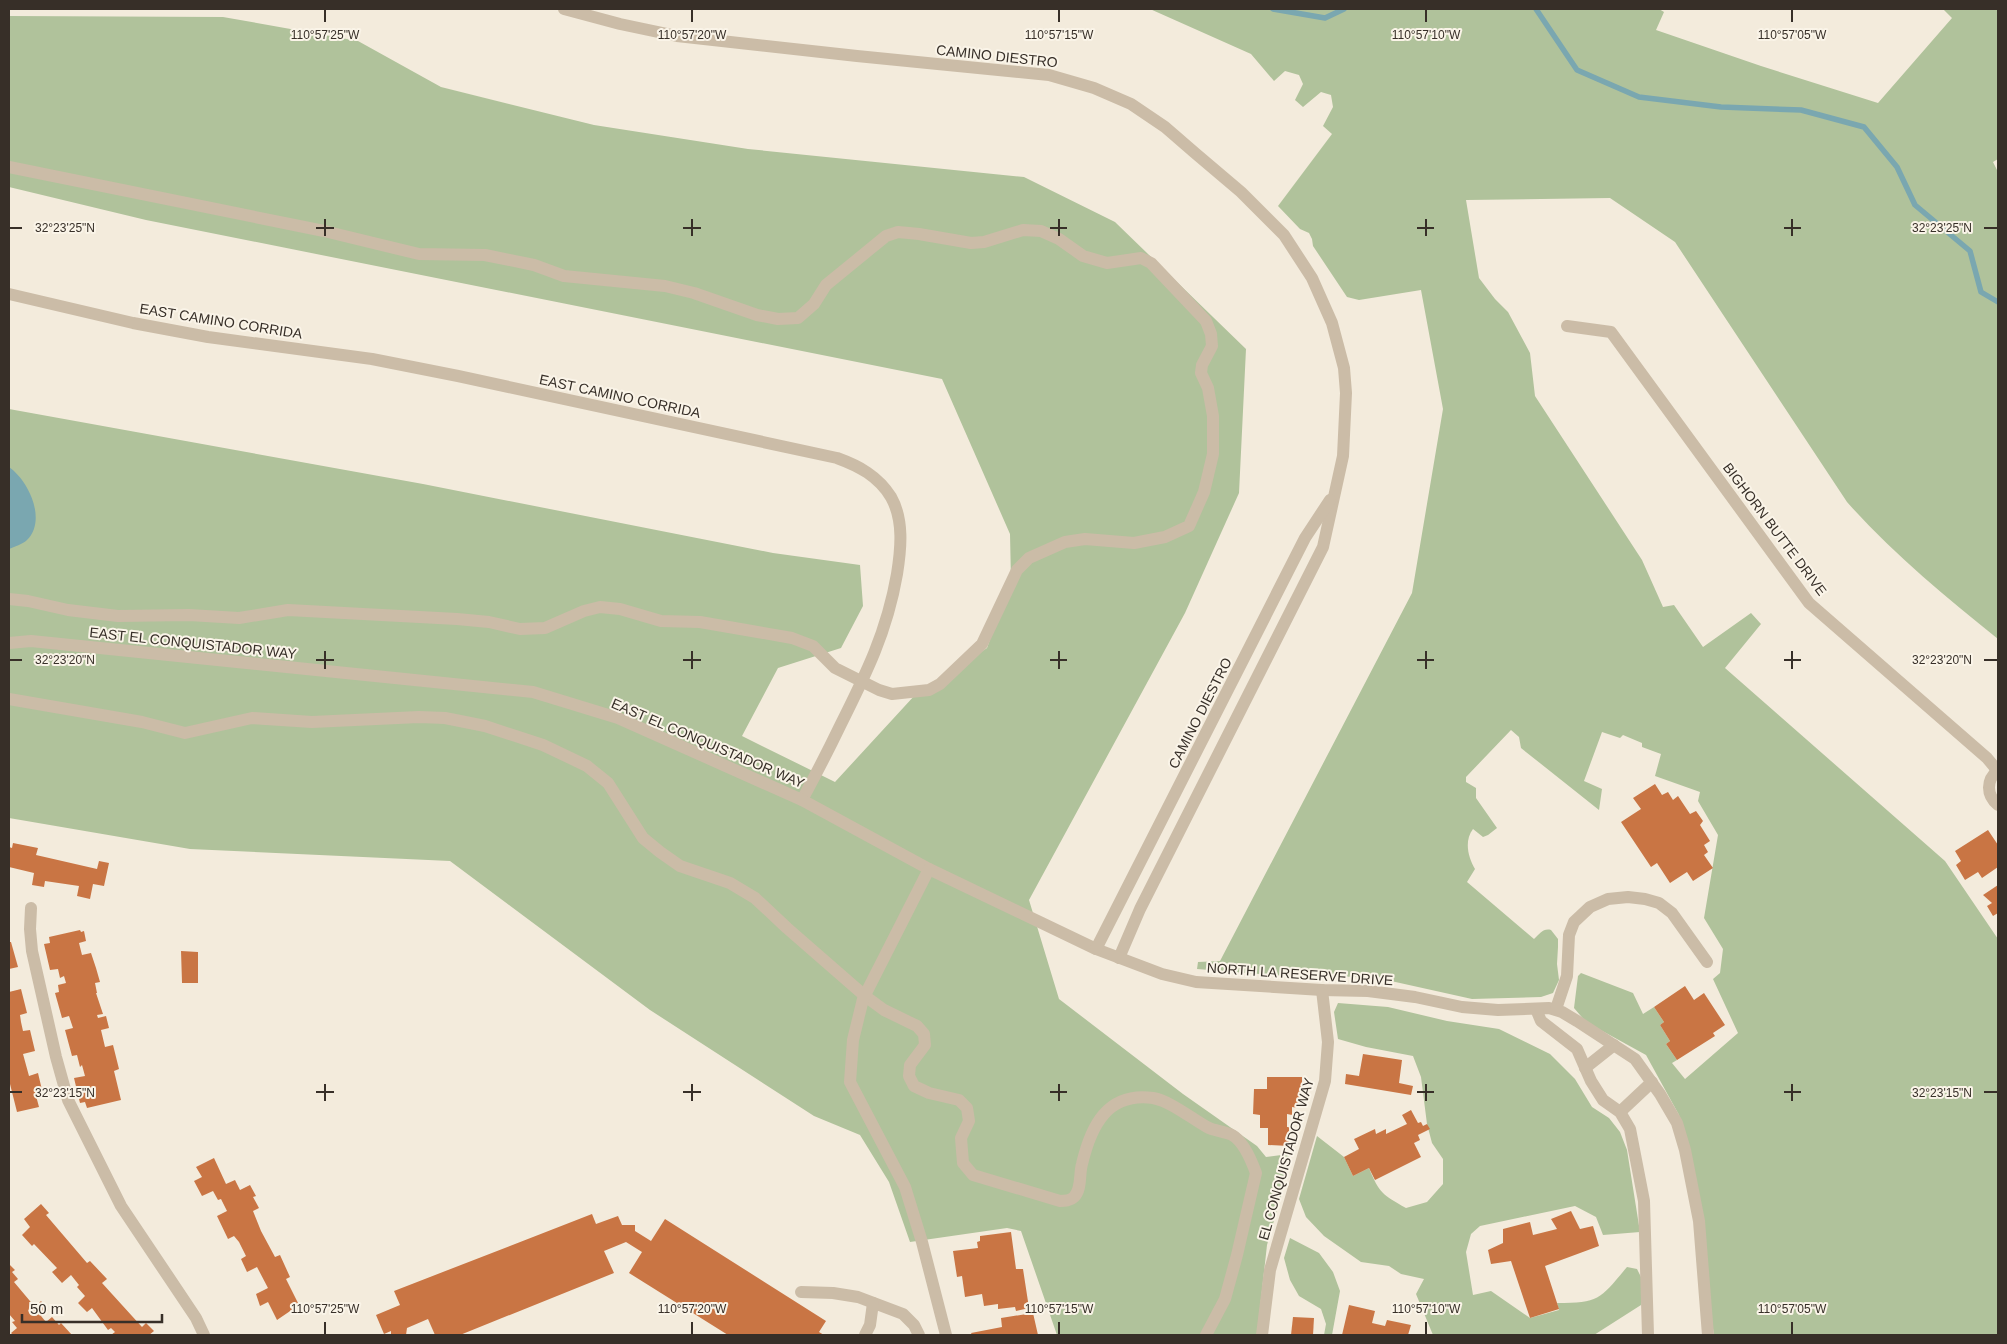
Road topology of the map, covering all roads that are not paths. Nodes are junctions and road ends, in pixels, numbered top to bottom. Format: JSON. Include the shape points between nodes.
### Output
{"nodes":[{"id":1,"x":564,"y":9,"type":"edge"},
{"id":2,"x":9,"y":167,"type":"edge"},
{"id":3,"x":9,"y":294,"type":"edge"},
{"id":4,"x":1567,"y":326,"type":"dead end"},
{"id":5,"x":1335,"y":493,"type":"junction"},
{"id":6,"x":9,"y":600,"type":"edge"},
{"id":7,"x":9,"y":643,"type":"edge"},
{"id":8,"x":862,"y":682,"type":"junction"},
{"id":9,"x":9,"y":699,"type":"edge"},
{"id":10,"x":1998,"y":770,"type":"edge"},
{"id":11,"x":802,"y":800,"type":"junction"},
{"id":12,"x":1998,"y":805,"type":"edge"},
{"id":13,"x":929,"y":869,"type":"junction"},
{"id":14,"x":31,"y":908,"type":"dead end"},
{"id":15,"x":1096,"y":949,"type":"junction"},
{"id":16,"x":1119,"y":958,"type":"junction"},
{"id":17,"x":1707,"y":962,"type":"dead end"},
{"id":18,"x":1322,"y":990,"type":"junction"},
{"id":19,"x":865,"y":996,"type":"junction"},
{"id":20,"x":1536,"y":1009,"type":"junction"},
{"id":21,"x":1556,"y":1009,"type":"junction"},
{"id":22,"x":1614,"y":1045,"type":"junction"},
{"id":23,"x":1585,"y":1068,"type":"junction"},
{"id":24,"x":1652,"y":1082,"type":"junction"},
{"id":25,"x":1620,"y":1112,"type":"junction"},
{"id":26,"x":801,"y":1292,"type":"dead end"},
{"id":27,"x":873,"y":1303,"type":"junction"},
{"id":28,"x":204,"y":1335,"type":"edge"},
{"id":29,"x":865,"y":1335,"type":"edge"},
{"id":30,"x":919,"y":1335,"type":"edge"},
{"id":31,"x":946,"y":1335,"type":"edge"},
{"id":32,"x":1206,"y":1335,"type":"edge"},
{"id":33,"x":1262,"y":1335,"type":"edge"},
{"id":34,"x":1648,"y":1335,"type":"edge"},
{"id":35,"x":1708,"y":1335,"type":"edge"}],
"edges":[{"from":1,"to":5,"type":"street","name":"CAMINO DIESTRO","via":[[677,36],[1049,75],[1094,88],[1131,104],[1165,127],[1263,213],[1284,235],[1312,278],[1332,323],[1344,368],[1346,418],[1343,456]]},
{"from":2,"to":8,"type":"street","via":[[324,231],[419,254],[485,255],[534,265],[564,276],[665,286],[778,320],[798,318],[814,304],[826,285],[886,236],[898,232],[971,243],[1023,230],[1041,231],[1083,256],[1107,263],[1141,258],[1151,264],[1206,321],[1211,334],[1212,346],[1201,373],[1208,388],[1213,416],[1213,454],[1204,492],[1189,526],[1165,537],[1134,543],[1085,539],[1065,542],[1029,558],[1018,570],[982,644],[940,684],[929,690],[892,694]]},
{"from":3,"to":8,"type":"street","name":"EAST CAMINO CORRIDA","via":[[208,337],[372,359],[458,376],[849,462],[873,476],[891,497],[900,533],[899,563],[889,613]]},
{"from":4,"to":10,"type":"street","name":"BIGHORN BUTTE DRIVE","via":[[1612,332],[1809,603]]},
{"from":5,"to":15,"type":"street","name":"CAMINO DIESTRO","via":[[1305,538]]},
{"from":5,"to":16,"type":"street","name":"CAMINO DIESTRO","via":[[1323,547],[1140,909]]},
{"from":6,"to":8,"type":"street","via":[[118,616],[239,618],[288,610],[457,619],[520,629],[545,628],[584,610],[600,607],[661,620],[700,622],[792,638],[813,646],[836,668]]},
{"from":7,"to":11,"type":"street","name":"EAST EL CONQUISTADOR WAY","via":[[31,641],[533,692],[618,718]]},
{"from":8,"to":11,"type":"street","name":"EAST CAMINO CORRIDA"},
{"from":9,"to":19,"type":"street","via":[[142,722],[185,733],[252,718],[312,722],[419,717],[445,718],[485,726],[543,745],[587,766],[608,783],[643,838],[660,852],[680,866],[730,883],[755,898]]},
{"from":10,"to":12,"type":"street","via":[[1989,786],[1992,800]]},
{"from":11,"to":13,"type":"street","name":"EAST EL CONQUISTADOR WAY"},
{"from":13,"to":15,"type":"street","name":"EAST EL CONQUISTADOR WAY"},
{"from":13,"to":19,"type":"street"},
{"from":14,"to":28,"type":"street","via":[[32,951],[68,1100],[122,1206]]},
{"from":15,"to":16,"type":"street","name":"NORTH LA RESERVE DRIVE"},
{"from":16,"to":18,"type":"street","name":"NORTH LA RESERVE DRIVE","via":[[1196,982]]},
{"from":17,"to":21,"type":"street","via":[[1672,913],[1658,903],[1628,897],[1608,899],[1590,907],[1574,922],[1567,976]]},
{"from":18,"to":20,"type":"street","name":"NORTH LA RESERVE DRIVE","via":[[1415,997],[1462,1008]]},
{"from":18,"to":33,"type":"street","name":"EL CONQUISTADOR WAY","via":[[1328,1042],[1325,1081],[1270,1270]]},
{"from":19,"to":31,"type":"street","via":[[853,1040],[850,1082],[905,1187]]},
{"from":19,"to":32,"type":"street","via":[[884,1010],[917,1026],[924,1034],[925,1045],[910,1065],[909,1076],[914,1086],[959,1100],[967,1108],[969,1121],[961,1138],[963,1163],[973,1175],[1067,1201],[1075,1196],[1079,1186],[1092,1129],[1109,1107],[1130,1098],[1154,1098],[1208,1128],[1233,1135],[1256,1173],[1225,1298]]},
{"from":20,"to":21,"type":"street","name":"NORTH LA RESERVE DRIVE"},
{"from":20,"to":23,"type":"street","via":[[1541,1022],[1577,1050]]},
{"from":21,"to":22,"type":"street","name":"NORTH LA RESERVE DRIVE"},
{"from":22,"to":23,"type":"street"},
{"from":22,"to":24,"type":"street","name":"NORTH LA RESERVE DRIVE","via":[[1635,1060]]},
{"from":23,"to":25,"type":"street","via":[[1602,1100]]},
{"from":24,"to":25,"type":"street"},
{"from":24,"to":35,"type":"street","name":"NORTH LA RESERVE DRIVE","via":[[1677,1123],[1685,1150],[1699,1221]]},
{"from":25,"to":34,"type":"street","via":[[1630,1130],[1644,1201]]},
{"from":26,"to":27,"type":"street","via":[[832,1293]]},
{"from":27,"to":29,"type":"street"},
{"from":27,"to":30,"type":"street","via":[[903,1314]]}]}
